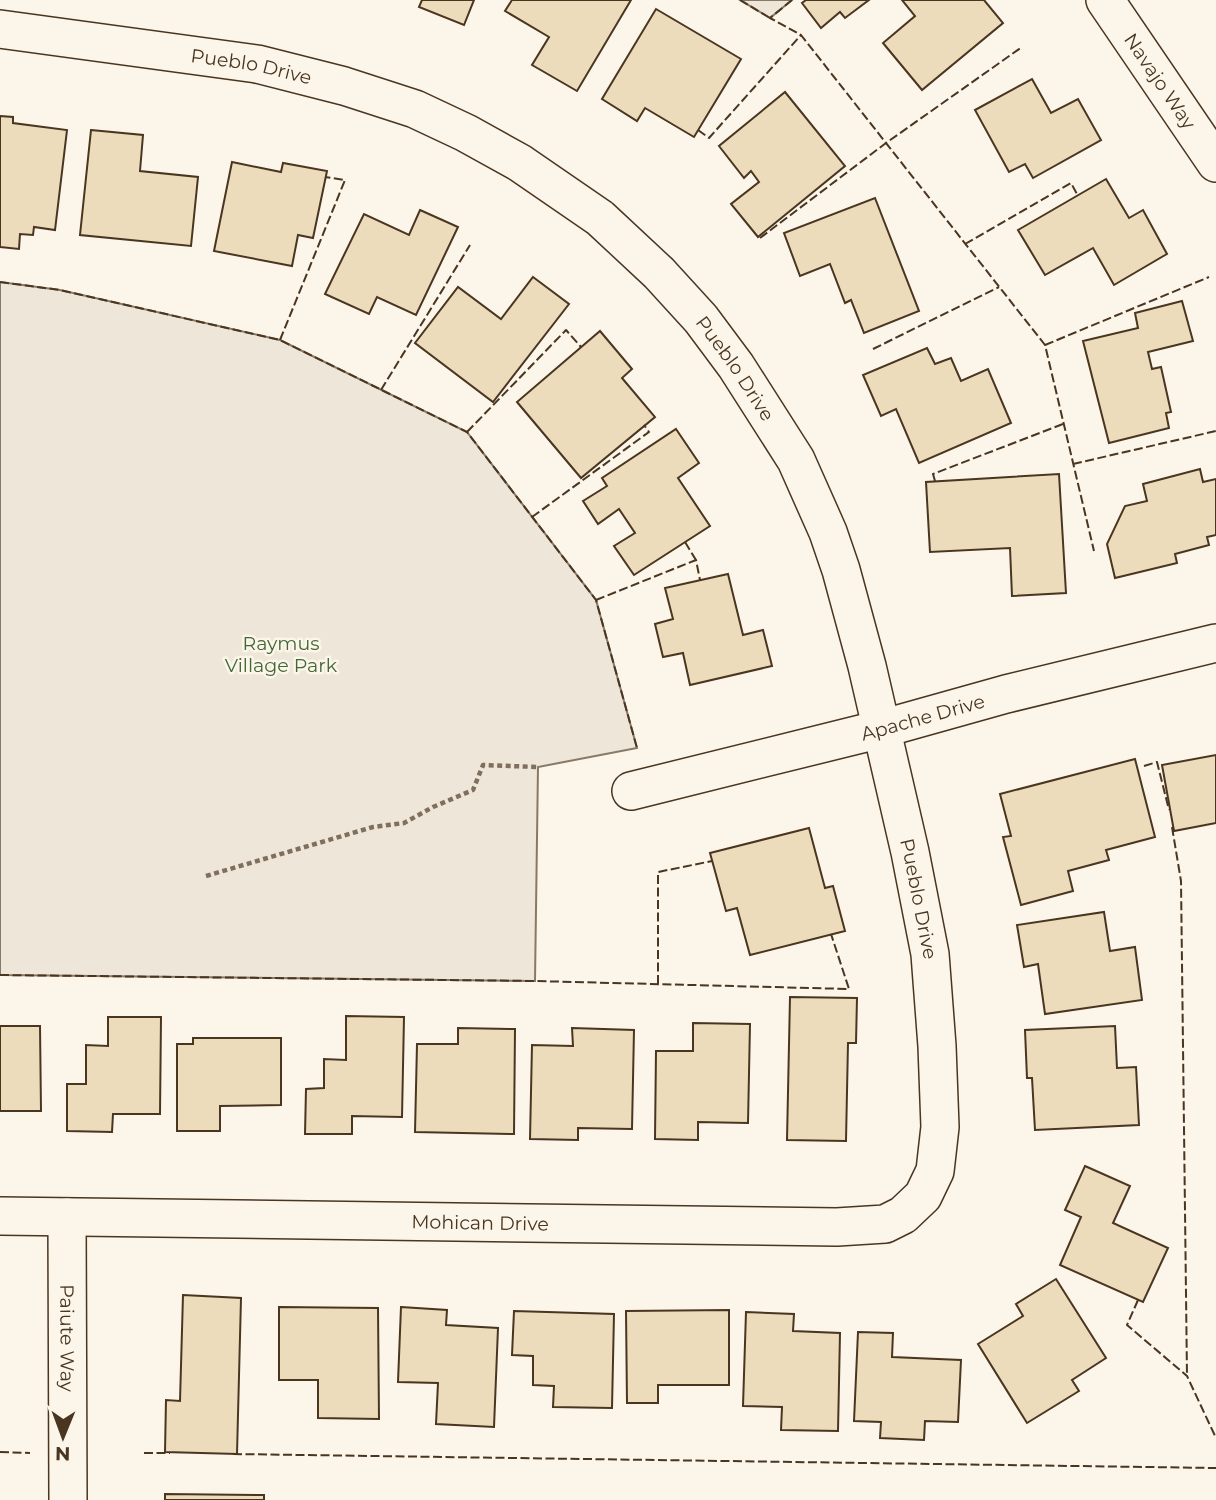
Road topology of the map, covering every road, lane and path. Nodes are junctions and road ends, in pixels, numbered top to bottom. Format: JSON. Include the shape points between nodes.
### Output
{"nodes":[{"id":1,"x":1105,"y":0,"type":"edge"},
{"id":2,"x":0,"y":29,"type":"edge"},
{"id":3,"x":1216,"y":163,"type":"edge"},
{"id":4,"x":1216,"y":643,"type":"edge"},
{"id":5,"x":881,"y":729,"type":"junction"},
{"id":6,"x":538,"y":767,"type":"dead end"},
{"id":7,"x":631,"y":791,"type":"dead end"},
{"id":8,"x":206,"y":876,"type":"dead end"},
{"id":9,"x":935,"y":1171,"type":"joint"},
{"id":10,"x":0,"y":1216,"type":"edge"},
{"id":11,"x":67,"y":1217,"type":"junction"},
{"id":12,"x":68,"y":1500,"type":"edge"}],
"edges":[{"from":1,"to":3,"type":"street","name":"Navajo Way"},
{"from":2,"to":5,"type":"street","name":"Pueblo Drive","via":[[257,64],[344,86],[415,109],[466,133],[520,163],[600,218],[659,272],[701,319],[796,460],[841,570]]},
{"from":4,"to":5,"type":"street","name":"Apache Drive"},
{"from":5,"to":7,"type":"street","name":"Apache Drive"},
{"from":5,"to":9,"type":"street","name":"Pueblo Drive","via":[[930,954],[940,1127]]},
{"from":6,"to":8,"type":"path","via":[[483,765],[473,790],[404,823],[373,827]]},
{"from":9,"to":11,"type":"street","name":"Mohican Drive","via":[[923,1196],[903,1215],[885,1224],[837,1227]]},
{"from":10,"to":11,"type":"street","name":"Mohican Drive"},
{"from":11,"to":12,"type":"street","name":"Paiute Way"}]}
